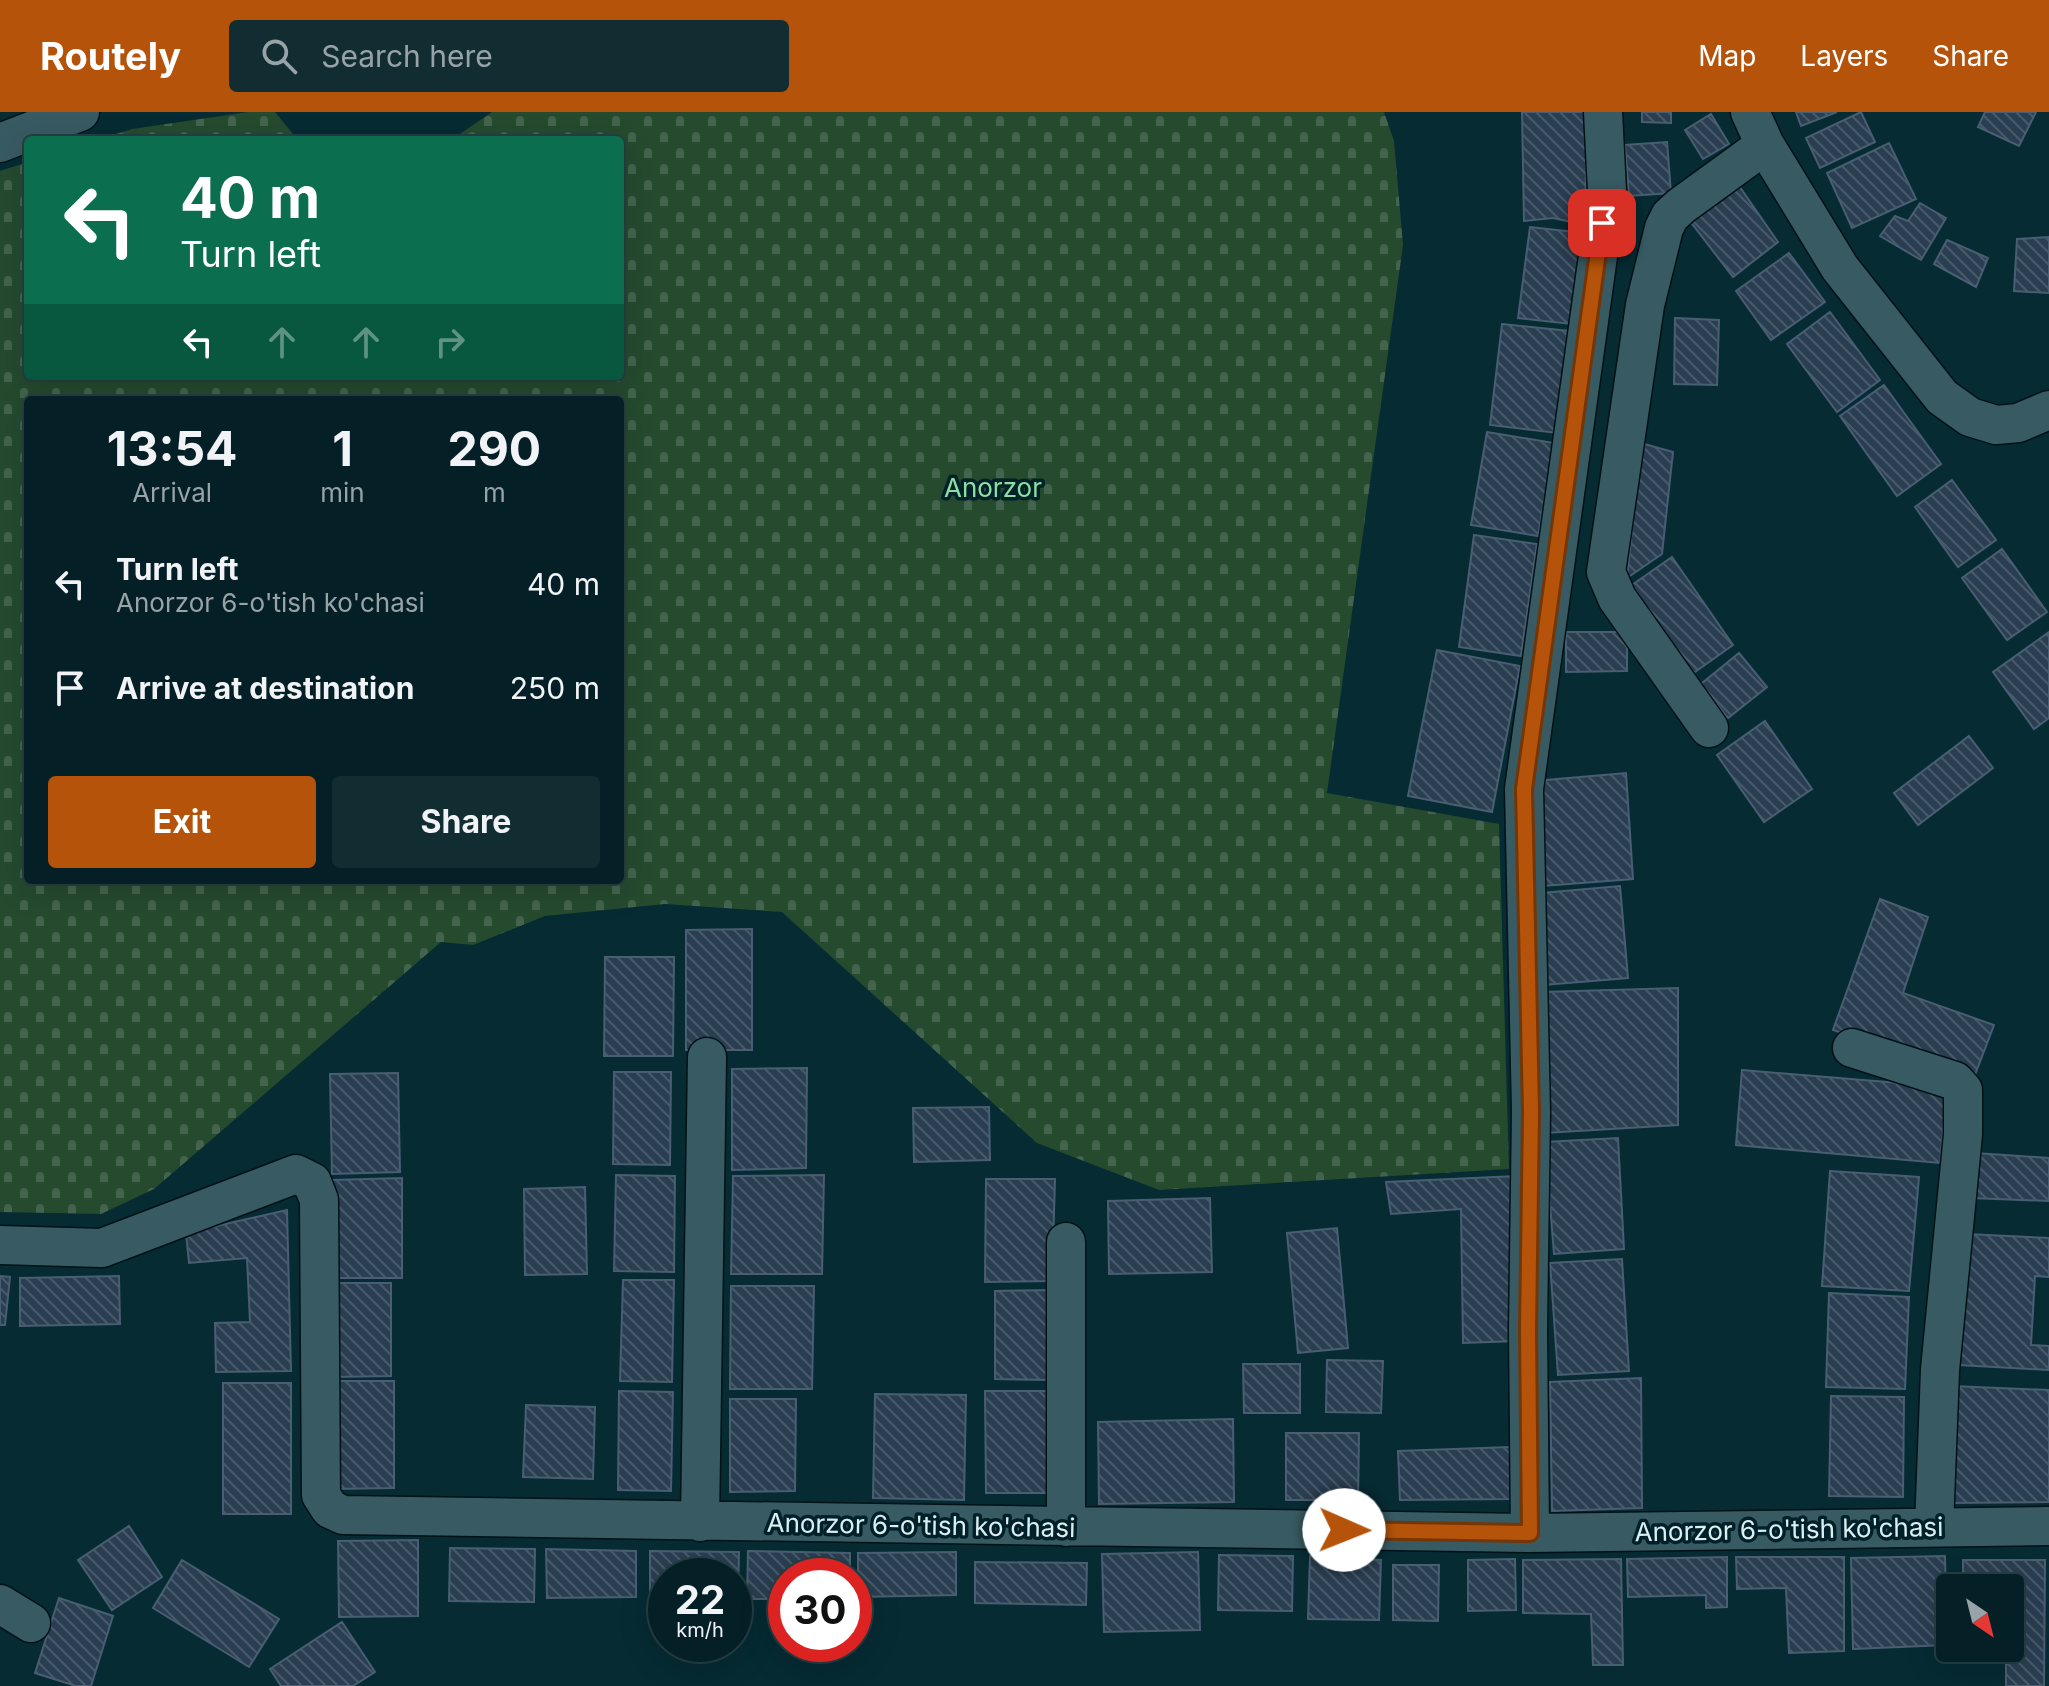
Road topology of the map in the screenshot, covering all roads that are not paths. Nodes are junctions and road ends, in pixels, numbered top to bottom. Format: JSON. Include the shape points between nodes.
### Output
{"nodes":[{"id":1,"x":80,"y":112,"type":"edge"},
{"id":2,"x":1603,"y":112,"type":"edge"},
{"id":3,"x":1757,"y":128,"type":"edge"},
{"id":4,"x":0,"y":143,"type":"edge"},
{"id":5,"x":2049,"y":410,"type":"edge"},
{"id":6,"x":1709,"y":728,"type":"dead end"},
{"id":7,"x":1852,"y":1048,"type":"dead end"},
{"id":8,"x":707,"y":1057,"type":"dead end"},
{"id":9,"x":1066,"y":1242,"type":"dead end"},
{"id":10,"x":0,"y":1245,"type":"edge"},
{"id":11,"x":700,"y":1522,"type":"junction"},
{"id":12,"x":2049,"y":1526,"type":"edge"},
{"id":13,"x":1066,"y":1527,"type":"junction"},
{"id":14,"x":1934,"y":1527,"type":"junction"},
{"id":15,"x":1530,"y":1533,"type":"junction"}],
"edges":[{"from":1,"to":4,"type":"street"},
{"from":2,"to":15,"type":"street","via":[[1607,191],[1524,789],[1531,1112]]},
{"from":3,"to":5,"type":"street","via":[[1840,268],[1942,397],[1970,417],[1996,425],[2018,423]]},
{"from":3,"to":6,"type":"street","via":[[1664,228],[1645,305],[1606,572],[1617,598]]},
{"from":7,"to":14,"type":"street","via":[[1955,1081],[1963,1090],[1940,1370]]},
{"from":8,"to":11,"type":"street"},
{"from":9,"to":13,"type":"street"},
{"from":10,"to":11,"type":"street","name":"Anorzor 6-o'tish ko'chasi","via":[[102,1248],[296,1174],[312,1182],[319,1200],[321,1495],[330,1509],[343,1515]]},
{"from":11,"to":13,"type":"street","name":"Anorzor 6-o'tish ko'chasi"},
{"from":12,"to":14,"type":"street","name":"Anorzor 6-o'tish ko'chasi"},
{"from":13,"to":15,"type":"street","name":"Anorzor 6-o'tish ko'chasi"},
{"from":14,"to":15,"type":"street","name":"Anorzor 6-o'tish ko'chasi"}]}
